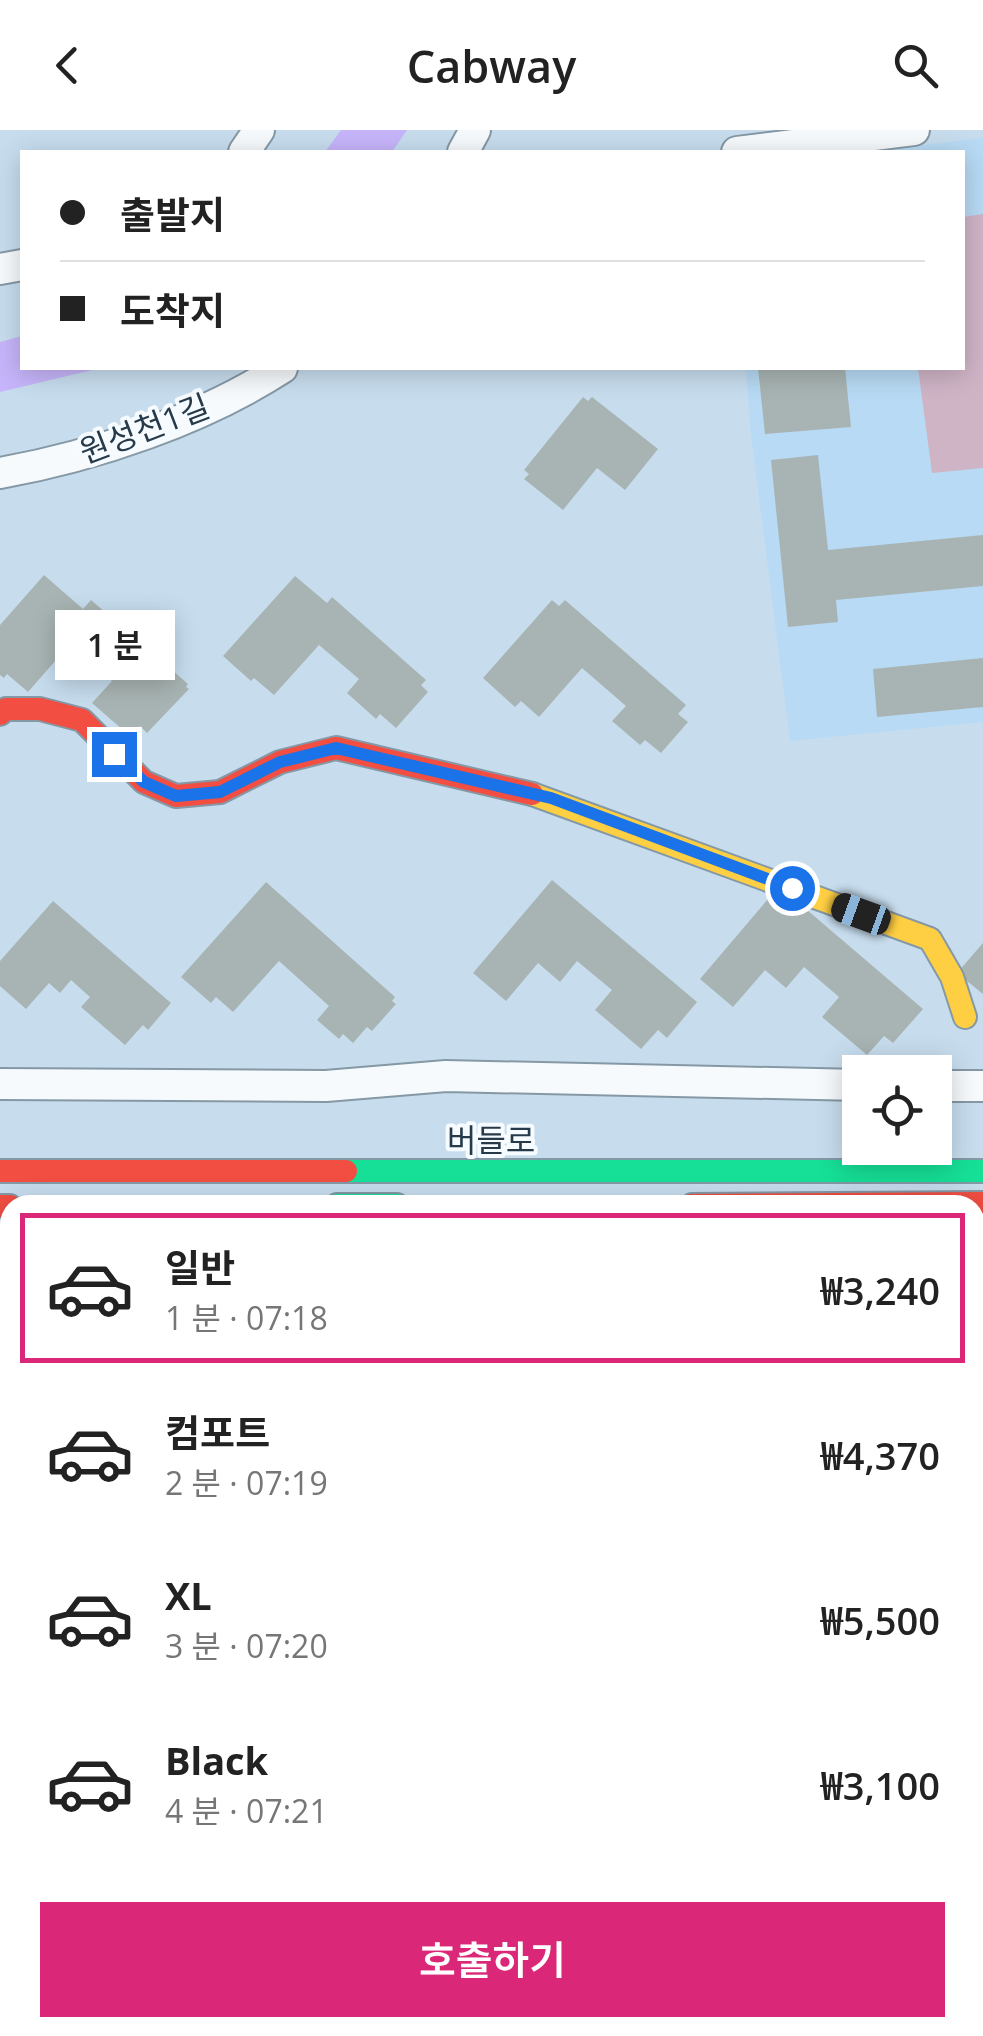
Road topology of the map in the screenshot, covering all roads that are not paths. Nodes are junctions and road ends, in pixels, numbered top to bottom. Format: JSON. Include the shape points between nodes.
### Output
{"nodes":[{"id":1,"x":914,"y":130,"type":"edge"},
{"id":2,"x":753,"y":150,"type":"edge"},
{"id":3,"x":278,"y":370,"type":"edge"},
{"id":4,"x":0,"y":472,"type":"edge"},
{"id":5,"x":0,"y":714,"type":"edge"},
{"id":6,"x":965,"y":1017,"type":"dead end"},
{"id":7,"x":0,"y":1084,"type":"edge"},
{"id":8,"x":842,"y":1085,"type":"edge"},
{"id":9,"x":952,"y":1086,"type":"edge"},
{"id":10,"x":983,"y":1086,"type":"edge"},
{"id":11,"x":0,"y":1170,"type":"edge"},
{"id":12,"x":983,"y":1170,"type":"edge"}],
"edges":[{"from":1,"to":2,"type":"street"},
{"from":3,"to":4,"type":"street","name":"원성천1길","via":[[160,430]]},
{"from":5,"to":6,"type":"street","via":[[40,710],[82,720],[144,782],[176,796],[220,792],[280,762],[336,748],[551,798],[930,939]]},
{"from":7,"to":8,"type":"street","via":[[326,1086],[446,1076]]},
{"from":9,"to":10,"type":"street"},
{"from":11,"to":12,"type":"street","name":"버들로"}]}
